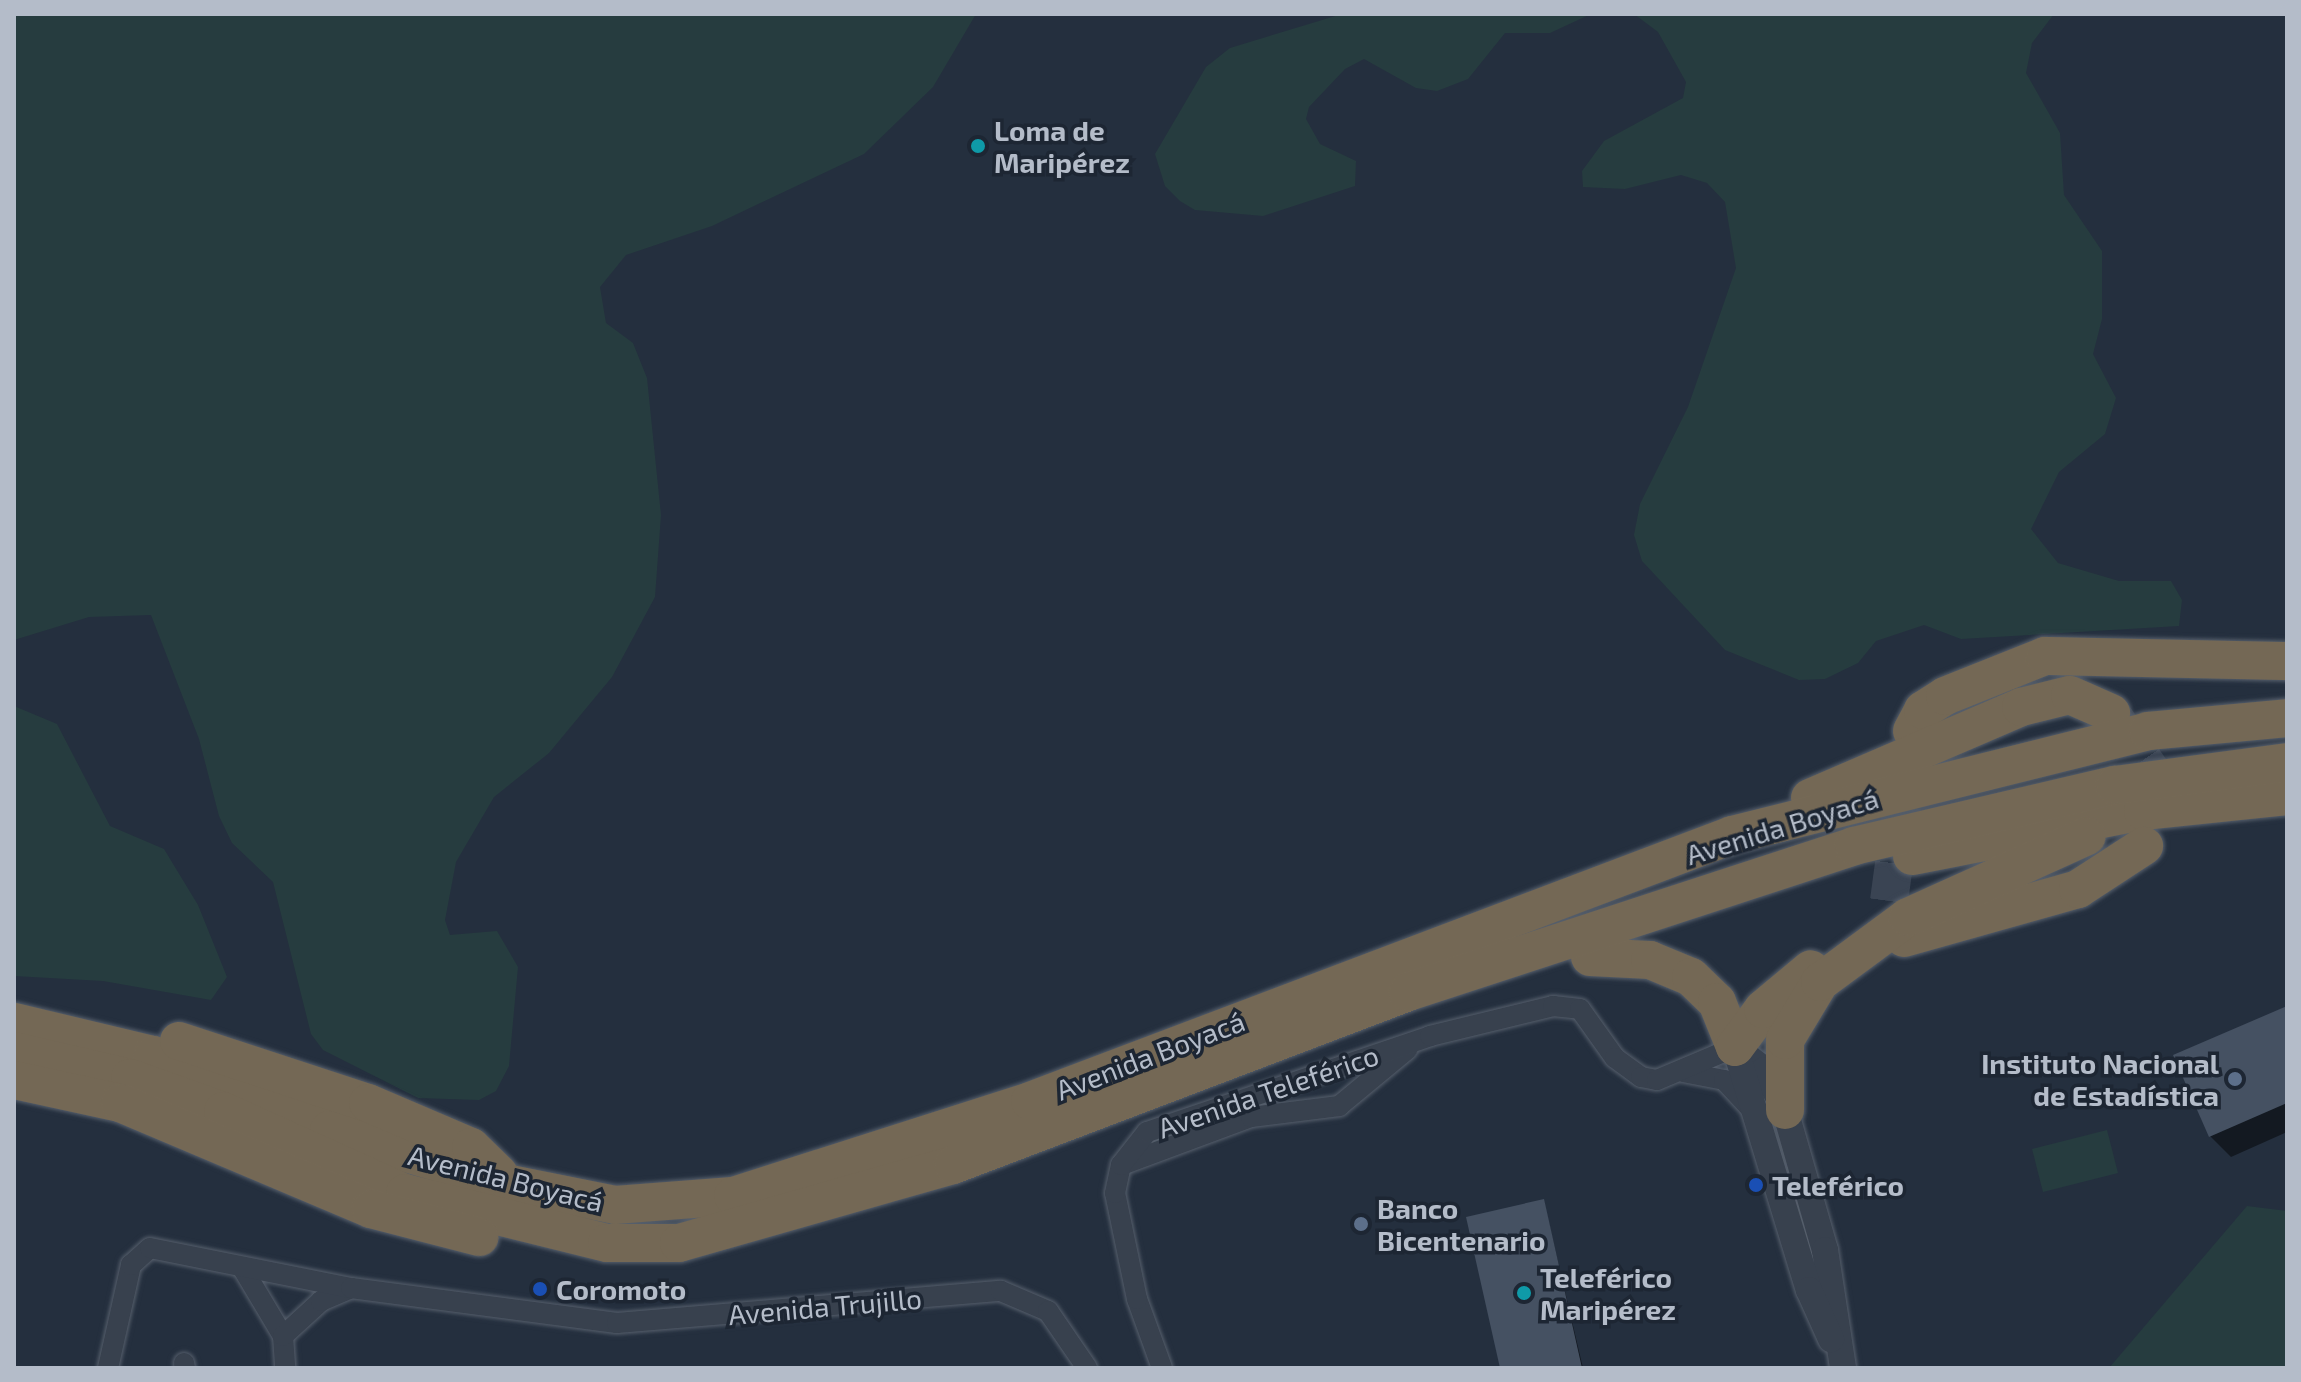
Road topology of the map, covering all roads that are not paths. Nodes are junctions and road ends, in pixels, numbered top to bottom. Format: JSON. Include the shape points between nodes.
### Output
{"nodes":[{"id":1,"x":2287,"y":661,"type":"edge"},
{"id":2,"x":2111,"y":713,"type":"tunnel mouth"},
{"id":3,"x":2285,"y":718,"type":"edge"},
{"id":4,"x":1912,"y":731,"type":"tunnel mouth"},
{"id":5,"x":2287,"y":762,"type":"edge"},
{"id":6,"x":2247,"y":767,"type":"junction"},
{"id":7,"x":2287,"y":773,"type":"edge"},
{"id":8,"x":2287,"y":796,"type":"edge"},
{"id":9,"x":2143,"y":829,"type":"junction"},
{"id":10,"x":1732,"y":835,"type":"junction"},
{"id":11,"x":1889,"y":901,"type":"tunnel mouth"},
{"id":12,"x":1590,"y":957,"type":"junction"},
{"id":13,"x":14,"y":1022,"type":"edge"},
{"id":14,"x":1430,"y":1036,"type":"junction"},
{"id":15,"x":1735,"y":1047,"type":"junction"},
{"id":16,"x":14,"y":1051,"type":"edge"},
{"id":17,"x":1227,"y":1057,"type":"junction"},
{"id":18,"x":1683,"y":1072,"type":"junction"},
{"id":19,"x":14,"y":1080,"type":"edge"},
{"id":20,"x":1773,"y":1115,"type":"junction"},
{"id":21,"x":324,"y":1143,"type":"junction"},
{"id":22,"x":1121,"y":1165,"type":"junction"},
{"id":23,"x":510,"y":1184,"type":"junction"},
{"id":24,"x":607,"y":1243,"type":"junction"},
{"id":25,"x":1825,"y":1250,"type":"junction"},
{"id":26,"x":1799,"y":1256,"type":"junction"},
{"id":27,"x":243,"y":1269,"type":"junction"},
{"id":28,"x":351,"y":1288,"type":"junction"},
{"id":29,"x":283,"y":1336,"type":"junction"},
{"id":30,"x":1840,"y":1358,"type":"edge"},
{"id":31,"x":108,"y":1368,"type":"edge"},
{"id":32,"x":285,"y":1368,"type":"edge"},
{"id":33,"x":1087,"y":1368,"type":"edge"},
{"id":34,"x":1162,"y":1368,"type":"edge"}],
"edges":[{"from":1,"to":4,"type":"highway","via":[[2045,656],[1945,696],[1923,710]]},
{"from":2,"to":10,"type":"highway","via":[[2070,695],[2021,707]]},
{"from":3,"to":10,"type":"highway","name":"Avenida Boyacá","via":[[2148,731]]},
{"from":5,"to":6,"type":"highway","name":"Avenida Boyacá"},
{"from":6,"to":7,"type":"highway"},
{"from":6,"to":17,"type":"highway","name":"Avenida Boyacá","via":[[1999,807],[1854,846]]},
{"from":8,"to":9,"type":"highway"},
{"from":9,"to":12,"type":"highway","via":[[1906,857]]},
{"from":9,"to":20,"type":"highway","via":[[2078,889],[1842,963],[1792,1019]]},
{"from":10,"to":23,"type":"highway","name":"Avenida Boyacá","via":[[805,1179],[655,1207]]},
{"from":11,"to":15,"type":"highway","via":[[1881,917],[1771,1002]]},
{"from":12,"to":15,"type":"highway","via":[[1650,960],[1691,977],[1717,1002]]},
{"from":12,"to":17,"type":"highway","via":[[1325,1038]]},
{"from":13,"to":21,"type":"highway","name":"Avenida Boyacá","via":[[153,1055]]},
{"from":13,"to":23,"type":"highway","via":[[100,1019],[278,1070],[471,1147]]},
{"from":14,"to":18,"type":"street","name":"Avenida Teleférico","via":[[1566,1006],[1580,1009],[1627,1071],[1657,1080]]},
{"from":14,"to":22,"type":"street","name":"Avenida Teleférico","via":[[1147,1132]]},
{"from":14,"to":22,"type":"street","name":"Avenida Teleférico","via":[[1339,1106],[1251,1117]]},
{"from":15,"to":18,"type":"street","name":"Avenida Teleférico"},
{"from":15,"to":20,"type":"street","via":[[1764,1070]]},
{"from":16,"to":21,"type":"highway","name":"Avenida Boyacá","via":[[130,1078]]},
{"from":17,"to":24,"type":"highway","name":"Avenida Boyacá","via":[[953,1165],[748,1229],[679,1243]]},
{"from":18,"to":20,"type":"street","name":"Avenida Teleférico","via":[[1724,1080]]},
{"from":19,"to":24,"type":"highway","via":[[120,1103],[413,1223],[561,1248]]},
{"from":20,"to":25,"type":"street"},
{"from":20,"to":26,"type":"street"},
{"from":21,"to":23,"type":"highway","name":"Avenida Boyacá"},
{"from":21,"to":24,"type":"highway","name":"Avenida Boyacá","via":[[405,1193]]},
{"from":22,"to":34,"type":"street","via":[[1118,1217]]},
{"from":25,"to":26,"type":"street","via":[[1816,1265]]},
{"from":25,"to":30,"type":"street"},
{"from":26,"to":30,"type":"street"},
{"from":27,"to":28,"type":"street","name":"Avenida Trujillo"},
{"from":27,"to":29,"type":"street"},
{"from":27,"to":31,"type":"street","name":"Avenida Trujillo","via":[[143,1249],[131,1265]]},
{"from":28,"to":29,"type":"street","via":[[321,1301]]},
{"from":28,"to":33,"type":"street","name":"Avenida Trujillo","via":[[617,1323],[1001,1291],[1035,1300],[1062,1324]]},
{"from":29,"to":32,"type":"street"}]}
